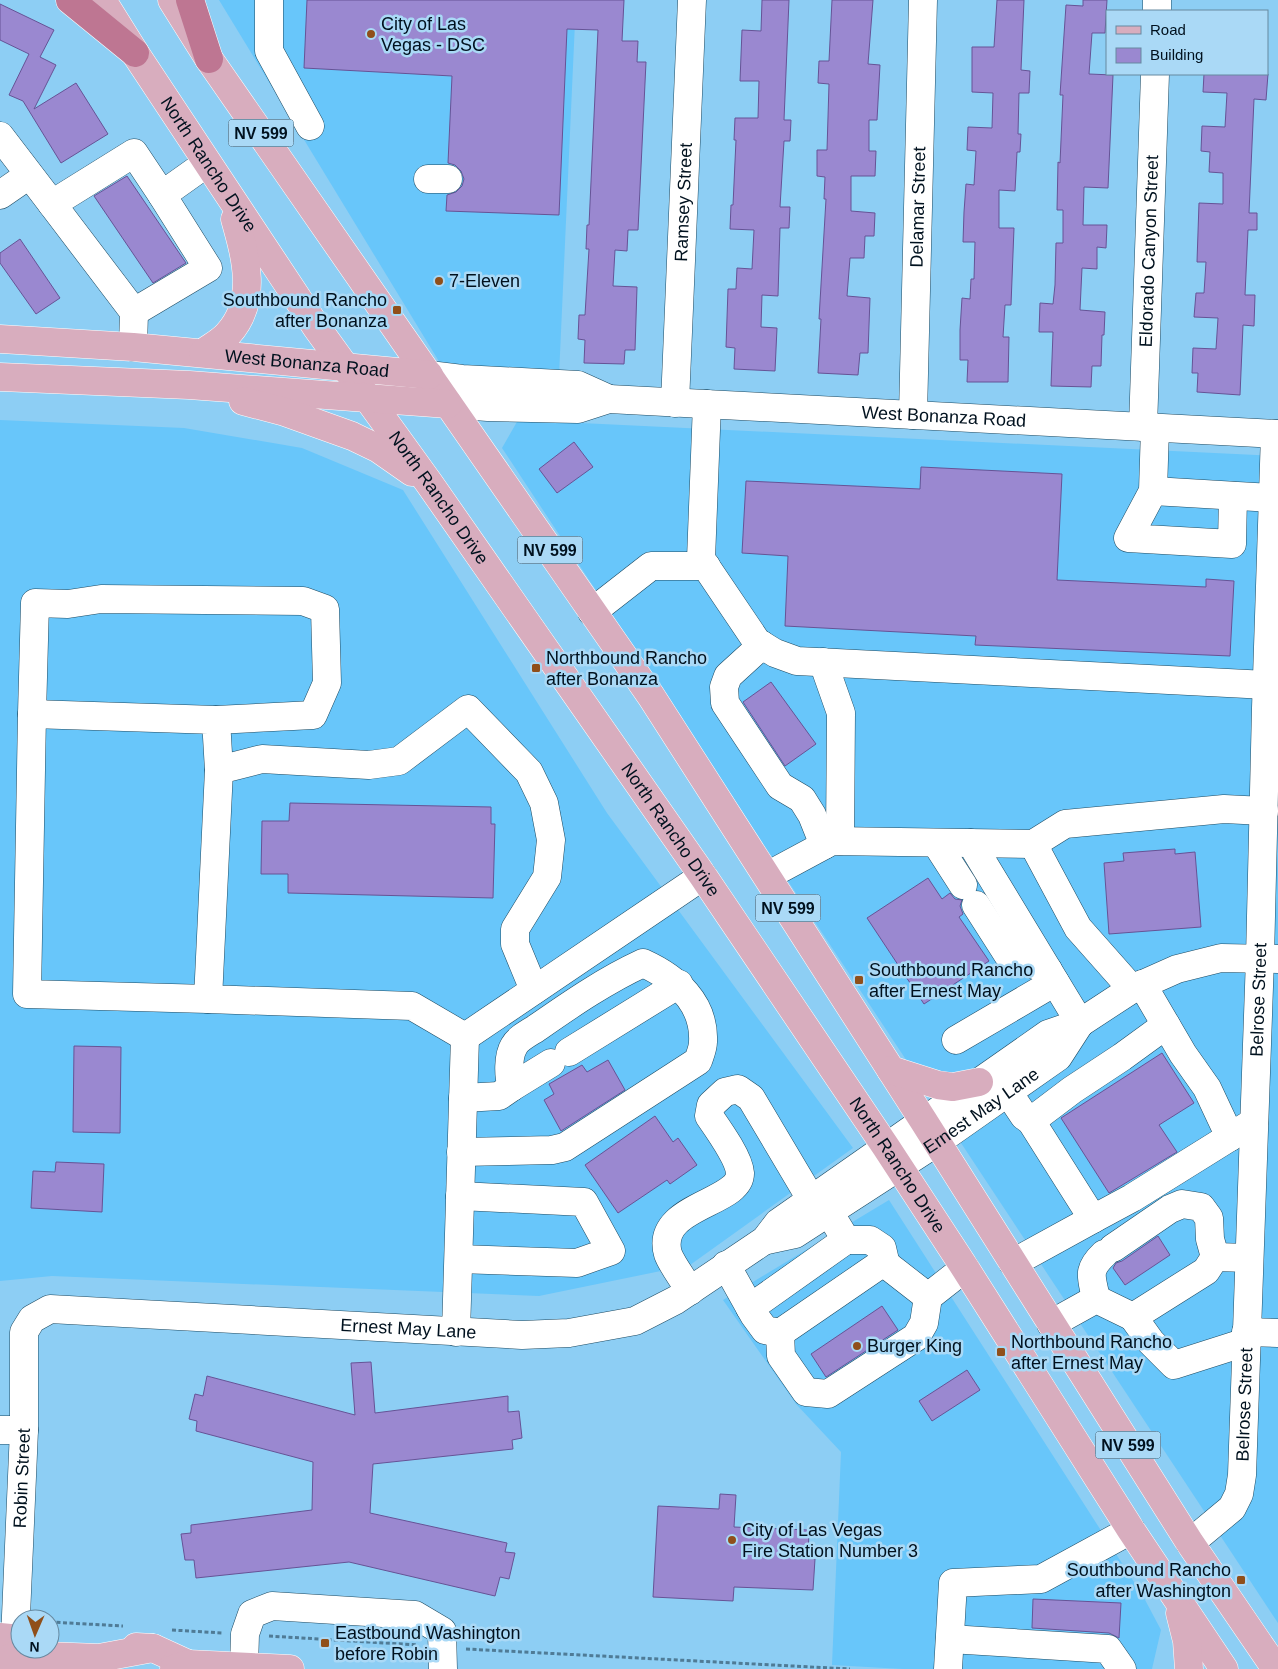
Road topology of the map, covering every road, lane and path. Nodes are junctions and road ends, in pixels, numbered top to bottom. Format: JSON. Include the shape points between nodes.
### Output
{"nodes":[{"id":1,"x":70,"y":0,"type":"edge"},
{"id":2,"x":102,"y":0,"type":"edge"},
{"id":3,"x":172,"y":0,"type":"edge"},
{"id":4,"x":190,"y":0,"type":"edge"},
{"id":5,"x":269,"y":0,"type":"edge"},
{"id":6,"x":692,"y":0,"type":"edge"},
{"id":7,"x":923,"y":0,"type":"edge"},
{"id":8,"x":135,"y":53,"type":"junction"},
{"id":9,"x":209,"y":59,"type":"junction"},
{"id":10,"x":1155,"y":75,"type":"edge"},
{"id":11,"x":310,"y":126,"type":"dead end"},
{"id":12,"x":0,"y":136,"type":"edge"},
{"id":13,"x":207,"y":163,"type":"junction"},
{"id":14,"x":29,"y":175,"type":"junction"},
{"id":15,"x":227,"y":194,"type":"junction"},
{"id":16,"x":0,"y":195,"type":"edge"},
{"id":17,"x":162,"y":195,"type":"junction"},
{"id":18,"x":52,"y":204,"type":"junction"},
{"id":19,"x":134,"y":312,"type":"junction"},
{"id":20,"x":0,"y":339,"type":"edge"},
{"id":21,"x":133,"y":347,"type":"junction"},
{"id":22,"x":203,"y":353,"type":"junction"},
{"id":23,"x":344,"y":366,"type":"junction"},
{"id":24,"x":429,"y":375,"type":"junction"},
{"id":25,"x":0,"y":377,"type":"edge"},
{"id":26,"x":189,"y":385,"type":"junction"},
{"id":27,"x":366,"y":397,"type":"junction"},
{"id":28,"x":609,"y":399,"type":"junction"},
{"id":29,"x":675,"y":403,"type":"junction"},
{"id":30,"x":448,"y":404,"type":"junction"},
{"id":31,"x":707,"y":404,"type":"junction"},
{"id":32,"x":913,"y":415,"type":"junction"},
{"id":33,"x":1149,"y":428,"type":"junction"},
{"id":34,"x":1277,"y":434,"type":"edge"},
{"id":35,"x":429,"y":482,"type":"junction"},
{"id":36,"x":1153,"y":491,"type":"junction"},
{"id":37,"x":1233,"y":496,"type":"junction"},
{"id":38,"x":1273,"y":498,"type":"junction"},
{"id":39,"x":706,"y":566,"type":"junction"},
{"id":40,"x":592,"y":612,"type":"junction"},
{"id":41,"x":762,"y":645,"type":"junction"},
{"id":42,"x":823,"y":662,"type":"junction"},
{"id":43,"x":1267,"y":685,"type":"junction"},
{"id":44,"x":32,"y":714,"type":"junction"},
{"id":45,"x":216,"y":720,"type":"junction"},
{"id":46,"x":219,"y":770,"type":"junction"},
{"id":47,"x":1264,"y":811,"type":"junction"},
{"id":48,"x":832,"y":843,"type":"junction"},
{"id":49,"x":936,"y":843,"type":"junction"},
{"id":50,"x":971,"y":843,"type":"junction"},
{"id":51,"x":1033,"y":844,"type":"junction"},
{"id":52,"x":703,"y":876,"type":"junction"},
{"id":53,"x":767,"y":876,"type":"junction"},
{"id":54,"x":1269,"y":959,"type":"edge"},
{"id":55,"x":1051,"y":976,"type":"junction"},
{"id":56,"x":679,"y":984,"type":"junction"},
{"id":57,"x":1137,"y":987,"type":"junction"},
{"id":58,"x":534,"y":990,"type":"junction"},
{"id":59,"x":1026,"y":998,"type":"junction"},
{"id":60,"x":208,"y":999,"type":"junction"},
{"id":61,"x":1080,"y":1023,"type":"junction"},
{"id":62,"x":1166,"y":1025,"type":"junction"},
{"id":63,"x":1048,"y":1034,"type":"junction"},
{"id":64,"x":465,"y":1037,"type":"junction"},
{"id":65,"x":956,"y":1040,"type":"dead end"},
{"id":66,"x":891,"y":1070,"type":"junction"},
{"id":67,"x":979,"y":1082,"type":"junction"},
{"id":68,"x":512,"y":1087,"type":"junction"},
{"id":69,"x":1008,"y":1092,"type":"junction"},
{"id":70,"x":463,"y":1098,"type":"junction"},
{"id":71,"x":1030,"y":1121,"type":"junction"},
{"id":72,"x":1254,"y":1122,"type":"junction"},
{"id":73,"x":930,"y":1131,"type":"junction"},
{"id":74,"x":1230,"y":1137,"type":"junction"},
{"id":75,"x":462,"y":1152,"type":"junction"},
{"id":76,"x":892,"y":1157,"type":"junction"},
{"id":77,"x":460,"y":1196,"type":"junction"},
{"id":78,"x":820,"y":1206,"type":"junction"},
{"id":79,"x":1092,"y":1219,"type":"junction"},
{"id":80,"x":846,"y":1240,"type":"junction"},
{"id":81,"x":1215,"y":1257,"type":"junction"},
{"id":82,"x":1249,"y":1258,"type":"junction"},
{"id":83,"x":458,"y":1259,"type":"junction"},
{"id":84,"x":883,"y":1262,"type":"junction"},
{"id":85,"x":1013,"y":1262,"type":"junction"},
{"id":86,"x":726,"y":1265,"type":"junction"},
{"id":87,"x":965,"y":1268,"type":"junction"},
{"id":88,"x":690,"y":1290,"type":"junction"},
{"id":89,"x":1096,"y":1299,"type":"junction"},
{"id":90,"x":750,"y":1308,"type":"junction"},
{"id":91,"x":926,"y":1310,"type":"junction"},
{"id":92,"x":1133,"y":1316,"type":"junction"},
{"id":93,"x":32,"y":1319,"type":"joint"},
{"id":94,"x":1052,"y":1324,"type":"junction"},
{"id":95,"x":456,"y":1332,"type":"junction"},
{"id":96,"x":780,"y":1333,"type":"junction"},
{"id":97,"x":1278,"y":1333,"type":"edge"},
{"id":98,"x":1246,"y":1337,"type":"junction"},
{"id":99,"x":12,"y":1430,"type":"edge"},
{"id":100,"x":1131,"y":1530,"type":"junction"},
{"id":101,"x":1190,"y":1543,"type":"junction"},
{"id":102,"x":1176,"y":1597,"type":"junction"},
{"id":103,"x":950,"y":1639,"type":"junction"},
{"id":104,"x":9,"y":1641,"type":"edge"},
{"id":105,"x":60,"y":1642,"type":"edge"},
{"id":106,"x":1269,"y":1645,"type":"edge"},
{"id":107,"x":153,"y":1648,"type":"junction"},
{"id":108,"x":0,"y":1661,"type":"edge"},
{"id":109,"x":181,"y":1667,"type":"edge"},
{"id":110,"x":244,"y":1667,"type":"junction"},
{"id":111,"x":0,"y":1668,"type":"edge"},
{"id":112,"x":19,"y":1669,"type":"edge"},
{"id":113,"x":290,"y":1669,"type":"edge"},
{"id":114,"x":443,"y":1669,"type":"edge"},
{"id":115,"x":948,"y":1669,"type":"edge"},
{"id":116,"x":1122,"y":1669,"type":"edge"},
{"id":117,"x":1189,"y":1669,"type":"edge"},
{"id":118,"x":1224,"y":1669,"type":"edge"},
{"id":119,"x":1276,"y":1669,"type":"edge"}],
"edges":[{"from":1,"to":8,"type":"highway"},
{"from":2,"to":8,"type":"main road","name":"North Rancho Drive","number":"NV 599"},
{"from":3,"to":9,"type":"main road","number":"NV 599"},
{"from":4,"to":9,"type":"highway"},
{"from":5,"to":11,"type":"street","via":[[269,51]]},
{"from":6,"to":29,"type":"street","name":"Ramsey Street"},
{"from":7,"to":32,"type":"street","name":"Delamar Street"},
{"from":8,"to":13,"type":"main road","name":"North Rancho Drive","number":"NV 599"},
{"from":9,"to":24,"type":"main road","number":"NV 599"},
{"from":10,"to":33,"type":"street","name":"Eldorado Canyon Street"},
{"from":12,"to":14,"type":"street"},
{"from":13,"to":15,"type":"main road","name":"North Rancho Drive","number":"NV 599"},
{"from":13,"to":17,"type":"street"},
{"from":14,"to":16,"type":"street"},
{"from":14,"to":18,"type":"street"},
{"from":15,"to":22,"type":"main road","via":[[246,255],[246,300],[240,318],[227,336]]},
{"from":15,"to":23,"type":"main road","name":"North Rancho Drive","number":"NV 599"},
{"from":17,"to":18,"type":"street","via":[[134,153]]},
{"from":17,"to":19,"type":"street","via":[[208,268]]},
{"from":18,"to":19,"type":"street"},
{"from":19,"to":21,"type":"street"},
{"from":20,"to":21,"type":"main road","name":"West Bonanza Road"},
{"from":21,"to":22,"type":"main road","name":"West Bonanza Road"},
{"from":22,"to":23,"type":"main road","name":"West Bonanza Road"},
{"from":23,"to":24,"type":"main road","name":"West Bonanza Road"},
{"from":23,"to":27,"type":"main road","name":"North Rancho Drive","number":"NV 599"},
{"from":24,"to":28,"type":"street","name":"West Bonanza Road","via":[[578,385]]},
{"from":24,"to":30,"type":"main road","number":"NV 599"},
{"from":25,"to":26,"type":"main road","name":"West Bonanza Road"},
{"from":26,"to":27,"type":"main road","name":"West Bonanza Road"},
{"from":26,"to":35,"type":"main road","via":[[285,412],[352,436],[379,449]]},
{"from":27,"to":30,"type":"main road","name":"West Bonanza Road"},
{"from":27,"to":35,"type":"main road","name":"North Rancho Drive","number":"NV 599"},
{"from":28,"to":29,"type":"street","name":"West Bonanza Road"},
{"from":28,"to":30,"type":"street","name":"West Bonanza Road","via":[[578,409]]},
{"from":29,"to":31,"type":"street","name":"West Bonanza Road"},
{"from":30,"to":40,"type":"main road","number":"NV 599"},
{"from":31,"to":32,"type":"street","name":"West Bonanza Road"},
{"from":31,"to":39,"type":"street","via":[[701,559]]},
{"from":32,"to":33,"type":"street","name":"West Bonanza Road"},
{"from":33,"to":34,"type":"street","name":"West Bonanza Road"},
{"from":33,"to":36,"type":"street","name":"Eldorado Canyon Street"},
{"from":34,"to":38,"type":"street","name":"Belrose Street"},
{"from":35,"to":52,"type":"main road","name":"North Rancho Drive","number":"NV 599"},
{"from":36,"to":37,"type":"street"},
{"from":36,"to":37,"type":"street","via":[[1128,538],[1232,544]]},
{"from":37,"to":38,"type":"street"},
{"from":38,"to":43,"type":"street","name":"Belrose Street"},
{"from":39,"to":40,"type":"street","via":[[652,566]]},
{"from":39,"to":41,"type":"street"},
{"from":40,"to":53,"type":"main road","number":"NV 599","via":[[651,696]]},
{"from":41,"to":42,"type":"street","via":[[796,661]]},
{"from":41,"to":48,"type":"street","via":[[728,676],[724,687],[725,703],[780,786],[802,799]]},
{"from":42,"to":43,"type":"street"},
{"from":42,"to":48,"type":"street","via":[[841,713]]},
{"from":43,"to":47,"type":"street","name":"Belrose Street"},
{"from":44,"to":45,"type":"street"},
{"from":44,"to":45,"type":"street","via":[[35,603],[68,604],[101,599],[303,601],[325,609],[327,683],[314,715]]},
{"from":44,"to":60,"type":"street","via":[[27,994]]},
{"from":45,"to":46,"type":"street"},
{"from":46,"to":58,"type":"street","via":[[262,759],[369,766],[399,761],[468,709],[529,772],[544,803],[552,840],[547,878],[515,928],[515,944]]},
{"from":46,"to":60,"type":"street"},
{"from":47,"to":51,"type":"street","via":[[1224,809],[1065,824]]},
{"from":47,"to":54,"type":"street","name":"Belrose Street"},
{"from":48,"to":49,"type":"street"},
{"from":48,"to":53,"type":"street"},
{"from":49,"to":50,"type":"street"},
{"from":49,"to":55,"type":"street","via":[[1008,955]]},
{"from":50,"to":51,"type":"street"},
{"from":50,"to":55,"type":"street"},
{"from":51,"to":57,"type":"street","via":[[1078,928]]},
{"from":52,"to":58,"type":"street"},
{"from":52,"to":76,"type":"main road","name":"North Rancho Drive","number":"NV 599"},
{"from":53,"to":66,"type":"main road","number":"NV 599"},
{"from":54,"to":57,"type":"street","name":"Ernest May Lane","via":[[1222,958],[1176,969]]},
{"from":54,"to":72,"type":"street","name":"Belrose Street"},
{"from":55,"to":59,"type":"street"},
{"from":55,"to":61,"type":"street"},
{"from":56,"to":68,"type":"street"},
{"from":56,"to":68,"type":"street","via":[[643,963],[563,1010],[514,1044],[510,1060]]},
{"from":56,"to":75,"type":"street","via":[[702,1024],[703,1044],[698,1061],[565,1147]]},
{"from":57,"to":61,"type":"street","name":"Ernest May Lane"},
{"from":57,"to":62,"type":"street"},
{"from":58,"to":64,"type":"street"},
{"from":59,"to":63,"type":"street"},
{"from":59,"to":65,"type":"street"},
{"from":60,"to":64,"type":"street","via":[[412,1006]]},
{"from":61,"to":63,"type":"street","name":"Ernest May Lane"},
{"from":61,"to":69,"type":"street","name":"Ernest May Lane","via":[[1058,1057]]},
{"from":62,"to":71,"type":"street"},
{"from":62,"to":74,"type":"street","via":[[1207,1088]]},
{"from":63,"to":67,"type":"street","name":"Ernest May Lane"},
{"from":64,"to":70,"type":"street"},
{"from":66,"to":67,"type":"main road","via":[[938,1085]]},
{"from":66,"to":73,"type":"main road","number":"NV 599"},
{"from":67,"to":73,"type":"street","name":"Ernest May Lane"},
{"from":68,"to":70,"type":"street","via":[[499,1096]]},
{"from":69,"to":71,"type":"street"},
{"from":69,"to":73,"type":"street","name":"Ernest May Lane"},
{"from":70,"to":75,"type":"street"},
{"from":71,"to":79,"type":"street"},
{"from":72,"to":74,"type":"street"},
{"from":72,"to":82,"type":"street","name":"Belrose Street"},
{"from":73,"to":76,"type":"street","name":"Ernest May Lane"},
{"from":73,"to":85,"type":"main road","number":"NV 599"},
{"from":74,"to":79,"type":"street"},
{"from":75,"to":77,"type":"street"},
{"from":76,"to":78,"type":"street","name":"Ernest May Lane"},
{"from":76,"to":87,"type":"main road","name":"North Rancho Drive","number":"NV 599"},
{"from":77,"to":83,"type":"street"},
{"from":77,"to":83,"type":"street","via":[[584,1202],[610,1250],[577,1263]]},
{"from":78,"to":80,"type":"street"},
{"from":78,"to":86,"type":"street","name":"Ernest May Lane","via":[[778,1223],[765,1240]]},
{"from":78,"to":88,"type":"street","via":[[750,1098],[738,1088],[725,1092],[711,1104],[710,1116],[734,1156],[740,1174],[735,1186],[673,1224],[666,1238],[668,1255]]},
{"from":79,"to":85,"type":"street"},
{"from":80,"to":84,"type":"street","via":[[870,1240],[882,1248]]},
{"from":80,"to":90,"type":"street"},
{"from":81,"to":82,"type":"street"},
{"from":81,"to":89,"type":"street","via":[[1209,1218],[1201,1207],[1182,1204],[1170,1209],[1096,1262],[1091,1271]]},
{"from":81,"to":92,"type":"street","via":[[1206,1271]]},
{"from":82,"to":98,"type":"street","name":"Belrose Street"},
{"from":83,"to":95,"type":"street"},
{"from":84,"to":91,"type":"street"},
{"from":84,"to":96,"type":"street"},
{"from":85,"to":94,"type":"main road","number":"NV 599"},
{"from":86,"to":88,"type":"street","name":"Ernest May Lane"},
{"from":86,"to":90,"type":"street"},
{"from":87,"to":91,"type":"street"},
{"from":87,"to":100,"type":"main road","name":"North Rancho Drive","number":"NV 599"},
{"from":88,"to":95,"type":"street","name":"Ernest May Lane","via":[[635,1320],[604,1328],[522,1335]]},
{"from":89,"to":92,"type":"street"},
{"from":89,"to":94,"type":"street"},
{"from":90,"to":96,"type":"street","via":[[766,1330]]},
{"from":91,"to":96,"type":"street","via":[[916,1337],[828,1394],[806,1392],[780,1356]]},
{"from":92,"to":98,"type":"street","via":[[1151,1342],[1174,1365]]},
{"from":93,"to":95,"type":"street","name":"Ernest May Lane","via":[[50,1309]]},
{"from":93,"to":99,"type":"street","name":"Robin Street","via":[[24,1332]]},
{"from":94,"to":101,"type":"main road","number":"NV 599"},
{"from":97,"to":98,"type":"street"},
{"from":98,"to":101,"type":"street","name":"Belrose Street","via":[[1239,1494],[1232,1508]]},
{"from":99,"to":104,"type":"street","name":"Robin Street"},
{"from":100,"to":102,"type":"main road","name":"North Rancho Drive","number":"NV 599"},
{"from":100,"to":103,"type":"street","via":[[1041,1579],[953,1583]]},
{"from":101,"to":106,"type":"main road","number":"NV 599"},
{"from":102,"to":117,"type":"main road","via":[[1187,1641]]},
{"from":102,"to":118,"type":"main road","name":"North Rancho Drive","number":"NV 599"},
{"from":103,"to":115,"type":"street"},
{"from":103,"to":116,"type":"street","via":[[1108,1649]]},
{"from":105,"to":107,"type":"main road"},
{"from":106,"to":119,"type":"main road","number":"NV 599"},
{"from":107,"to":108,"type":"main road","via":[[99,1658],[26,1655]]},
{"from":107,"to":109,"type":"main road"},
{"from":109,"to":110,"type":"main road"},
{"from":110,"to":113,"type":"main road"},
{"from":110,"to":114,"type":"street","via":[[244,1634],[252,1614],[272,1606],[415,1615],[442,1631]]},
{"from":111,"to":112,"type":"main road"}]}
